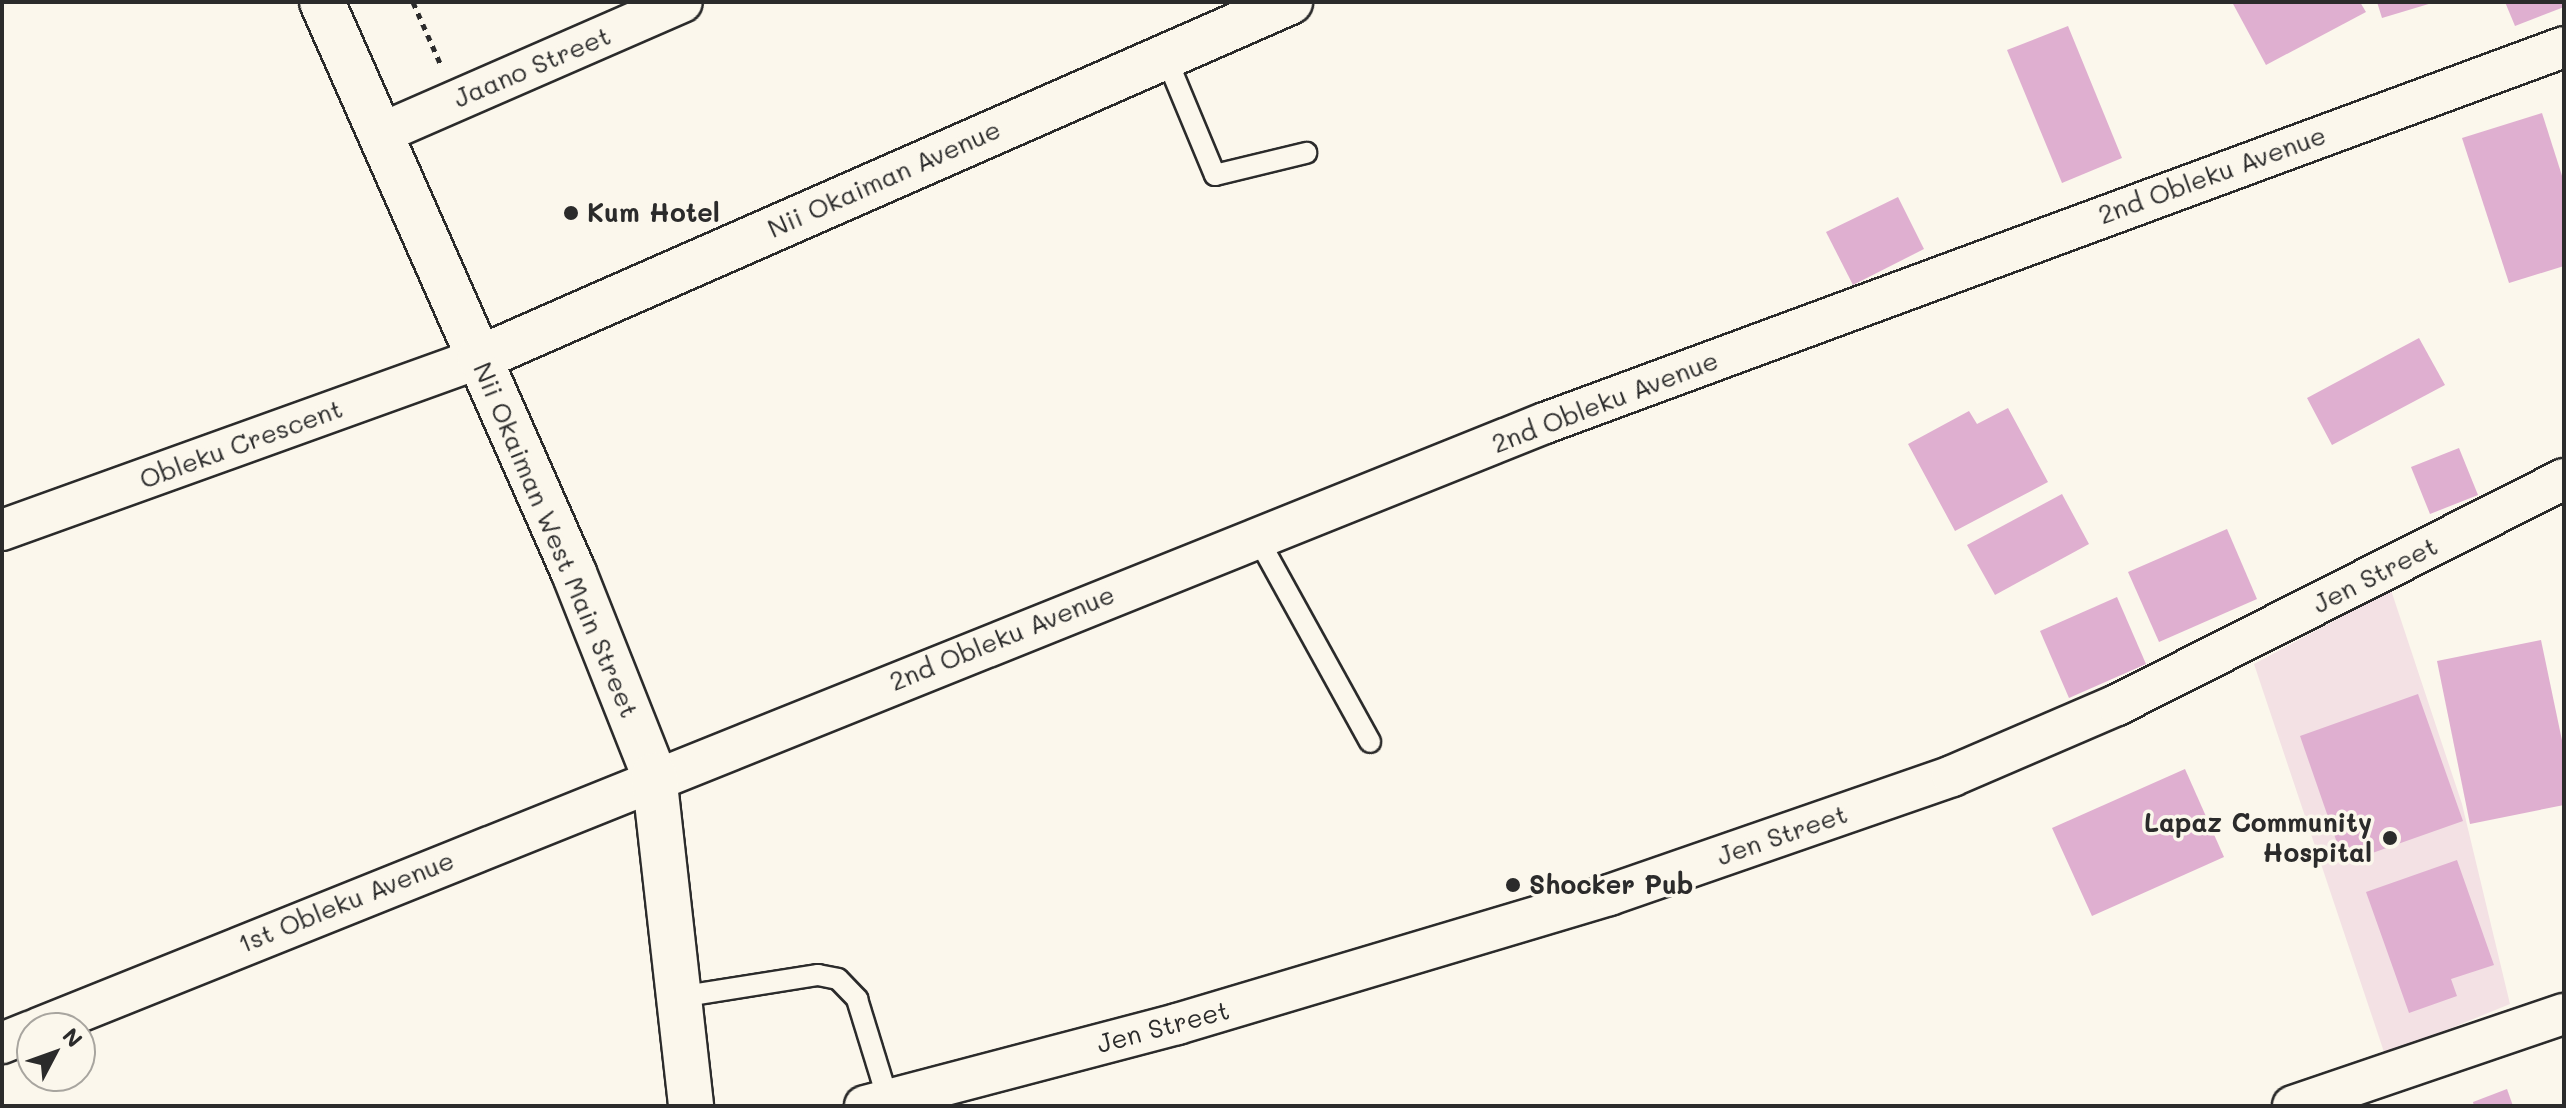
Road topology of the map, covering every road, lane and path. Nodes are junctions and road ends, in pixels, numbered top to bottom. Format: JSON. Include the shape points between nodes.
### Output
{"nodes":[{"id":1,"x":322,"y":2,"type":"edge"},
{"id":2,"x":413,"y":2,"type":"edge"},
{"id":3,"x":682,"y":2,"type":"edge"},
{"id":4,"x":1290,"y":2,"type":"edge"},
{"id":5,"x":2564,"y":47,"type":"edge"},
{"id":6,"x":1165,"y":55,"type":"junction"},
{"id":7,"x":456,"y":100,"type":"junction"},
{"id":8,"x":382,"y":133,"type":"junction"},
{"id":9,"x":1306,"y":153,"type":"dead end"},
{"id":10,"x":480,"y":358,"type":"junction"},
{"id":11,"x":2564,"y":479,"type":"edge"},
{"id":12,"x":2,"y":530,"type":"edge"},
{"id":13,"x":1257,"y":537,"type":"junction"},
{"id":14,"x":1370,"y":742,"type":"dead end"},
{"id":15,"x":654,"y":775,"type":"junction"},
{"id":16,"x":679,"y":997,"type":"junction"},
{"id":17,"x":78,"y":1012,"type":"edge"},
{"id":18,"x":2564,"y":1014,"type":"edge"},
{"id":19,"x":876,"y":1103,"type":"edge"},
{"id":20,"x":691,"y":1106,"type":"edge"},
{"id":21,"x":2293,"y":1106,"type":"edge"}],
"edges":[{"from":1,"to":8,"type":"street","name":"Nii Okaiman West Main Street"},
{"from":2,"to":7,"type":"path"},
{"from":3,"to":7,"type":"street","name":"Jaano Street"},
{"from":4,"to":6,"type":"street","name":"Nii Okaiman Avenue"},
{"from":5,"to":13,"type":"street","name":"2nd Obleku Avenue"},
{"from":6,"to":9,"type":"lane","via":[[1215,175]]},
{"from":6,"to":10,"type":"street","name":"Nii Okaiman Avenue"},
{"from":7,"to":8,"type":"street","name":"Jaano Street"},
{"from":8,"to":10,"type":"street","name":"Nii Okaiman West Main Street"},
{"from":10,"to":12,"type":"street","name":"Obleku Crescent"},
{"from":10,"to":15,"type":"street","name":"Nii Okaiman West Main Street"},
{"from":11,"to":19,"type":"street","name":"Jen Street","via":[[2117,705],[1952,776],[1609,895],[1177,1024]]},
{"from":13,"to":14,"type":"lane"},
{"from":13,"to":15,"type":"street","name":"2nd Obleku Avenue"},
{"from":15,"to":16,"type":"street","name":"Nii Okaiman West Main Street"},
{"from":15,"to":17,"type":"street","name":"1st Obleku Avenue"},
{"from":16,"to":19,"type":"lane","via":[[818,975],[838,979],[857,999]]},
{"from":16,"to":20,"type":"street","name":"Nii Okaiman West Main Street"},
{"from":18,"to":21,"type":"street"}]}
